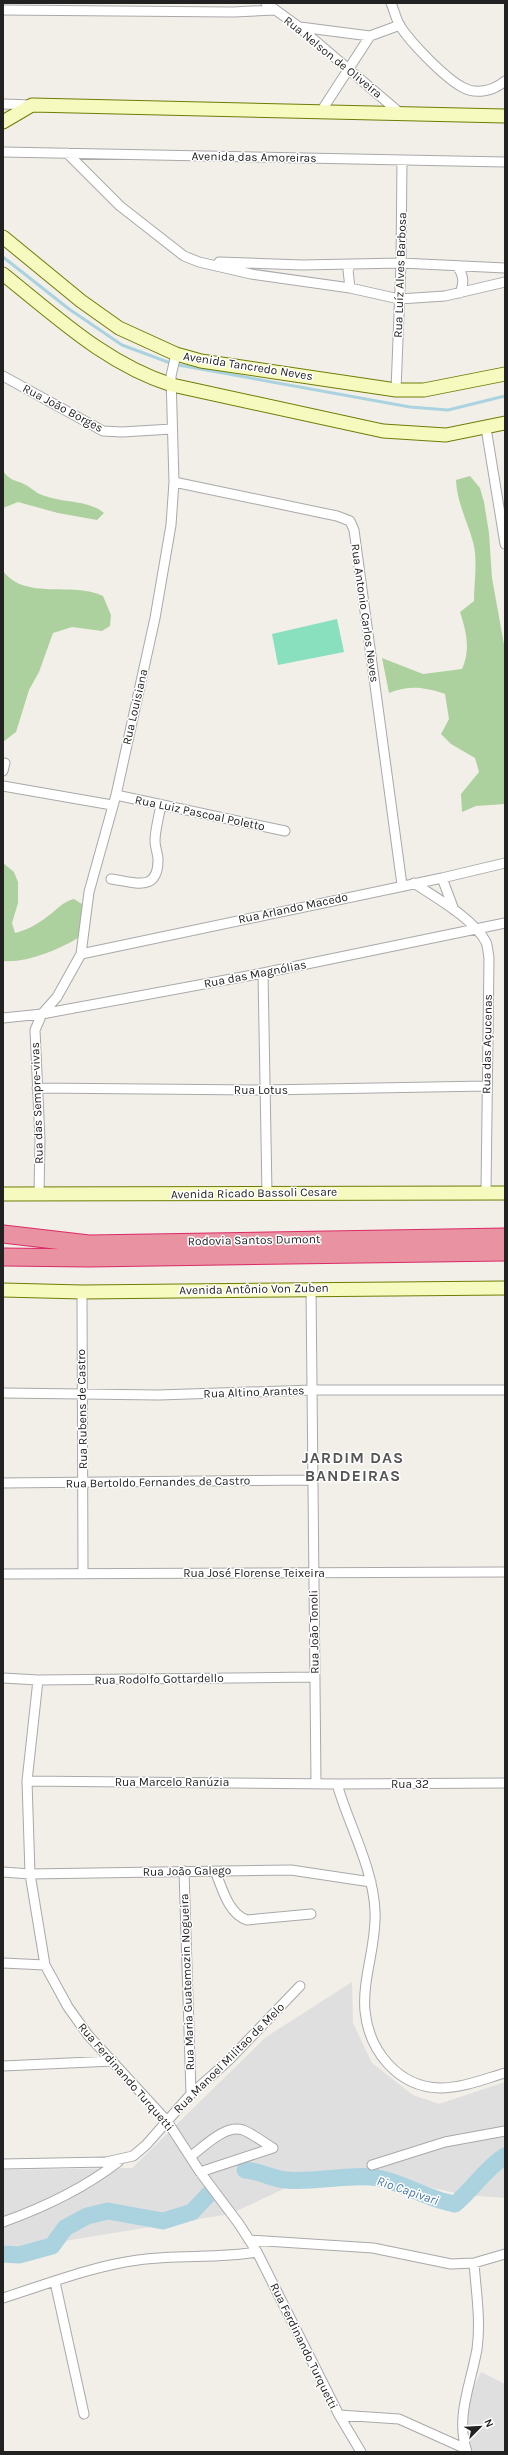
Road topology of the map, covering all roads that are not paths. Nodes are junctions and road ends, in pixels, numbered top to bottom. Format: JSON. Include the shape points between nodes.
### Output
{"nodes":[{"id":1,"x":266,"y":3,"type":"edge"},
{"id":2,"x":391,"y":3,"type":"edge"},
{"id":3,"x":234,"y":7,"type":"edge"},
{"id":4,"x":3,"y":10,"type":"edge"},
{"id":5,"x":274,"y":10,"type":"junction"},
{"id":6,"x":400,"y":25,"type":"junction"},
{"id":7,"x":299,"y":27,"type":"junction"},
{"id":8,"x":370,"y":36,"type":"junction"},
{"id":9,"x":348,"y":67,"type":"junction"},
{"id":10,"x":505,"y":82,"type":"edge"},
{"id":11,"x":3,"y":104,"type":"edge"},
{"id":12,"x":32,"y":104,"type":"junction"},
{"id":13,"x":322,"y":110,"type":"junction"},
{"id":14,"x":400,"y":113,"type":"junction"},
{"id":15,"x":505,"y":116,"type":"edge"},
{"id":16,"x":3,"y":122,"type":"edge"},
{"id":17,"x":3,"y":152,"type":"edge"},
{"id":18,"x":67,"y":153,"type":"junction"},
{"id":19,"x":402,"y":160,"type":"junction"},
{"id":20,"x":505,"y":162,"type":"edge"},
{"id":21,"x":3,"y":237,"type":"edge"},
{"id":22,"x":200,"y":262,"type":"junction"},
{"id":23,"x":401,"y":263,"type":"junction"},
{"id":24,"x":351,"y":265,"type":"junction"},
{"id":25,"x":458,"y":267,"type":"junction"},
{"id":26,"x":505,"y":268,"type":"edge"},
{"id":27,"x":3,"y":274,"type":"edge"},
{"id":28,"x":505,"y":282,"type":"edge"},
{"id":29,"x":350,"y":288,"type":"junction"},
{"id":30,"x":460,"y":293,"type":"junction"},
{"id":31,"x":399,"y":299,"type":"junction"},
{"id":32,"x":175,"y":357,"type":"junction"},
{"id":33,"x":505,"y":374,"type":"edge"},
{"id":34,"x":3,"y":376,"type":"edge"},
{"id":35,"x":172,"y":380,"type":"junction"},
{"id":36,"x":396,"y":390,"type":"junction"},
{"id":37,"x":505,"y":423,"type":"edge"},
{"id":38,"x":486,"y":428,"type":"junction"},
{"id":39,"x":172,"y":429,"type":"junction"},
{"id":40,"x":174,"y":482,"type":"junction"},
{"id":41,"x":505,"y":544,"type":"edge"},
{"id":42,"x":3,"y":786,"type":"edge"},
{"id":43,"x":116,"y":795,"type":"junction"},
{"id":44,"x":112,"y":805,"type":"junction"},
{"id":45,"x":161,"y":805,"type":"junction"},
{"id":46,"x":285,"y":831,"type":"dead end"},
{"id":47,"x":505,"y":862,"type":"edge"},
{"id":48,"x":442,"y":878,"type":"junction"},
{"id":49,"x":111,"y":879,"type":"dead end"},
{"id":50,"x":414,"y":883,"type":"junction"},
{"id":51,"x":402,"y":885,"type":"junction"},
{"id":52,"x":454,"y":910,"type":"junction"},
{"id":53,"x":505,"y":924,"type":"edge"},
{"id":54,"x":476,"y":929,"type":"junction"},
{"id":55,"x":81,"y":954,"type":"junction"},
{"id":56,"x":263,"y":973,"type":"junction"},
{"id":57,"x":42,"y":1014,"type":"junction"},
{"id":58,"x":3,"y":1018,"type":"edge"},
{"id":59,"x":486,"y":1086,"type":"junction"},
{"id":60,"x":37,"y":1088,"type":"junction"},
{"id":61,"x":265,"y":1090,"type":"junction"},
{"id":62,"x":486,"y":1192,"type":"junction"},
{"id":63,"x":267,"y":1193,"type":"junction"},
{"id":64,"x":505,"y":1193,"type":"edge"},
{"id":65,"x":3,"y":1194,"type":"edge"},
{"id":66,"x":39,"y":1194,"type":"junction"},
{"id":67,"x":3,"y":1234,"type":"edge"},
{"id":68,"x":505,"y":1237,"type":"edge"},
{"id":69,"x":505,"y":1252,"type":"edge"},
{"id":70,"x":3,"y":1257,"type":"edge"},
{"id":71,"x":311,"y":1288,"type":"junction"},
{"id":72,"x":505,"y":1288,"type":"edge"},
{"id":73,"x":3,"y":1290,"type":"edge"},
{"id":74,"x":82,"y":1292,"type":"junction"},
{"id":75,"x":312,"y":1390,"type":"junction"},
{"id":76,"x":505,"y":1390,"type":"edge"},
{"id":77,"x":3,"y":1393,"type":"edge"},
{"id":78,"x":81,"y":1394,"type":"junction"},
{"id":79,"x":313,"y":1480,"type":"junction"},
{"id":80,"x":3,"y":1483,"type":"edge"},
{"id":81,"x":83,"y":1483,"type":"junction"},
{"id":82,"x":505,"y":1572,"type":"edge"},
{"id":83,"x":314,"y":1573,"type":"junction"},
{"id":84,"x":3,"y":1574,"type":"edge"},
{"id":85,"x":83,"y":1574,"type":"junction"},
{"id":86,"x":315,"y":1677,"type":"junction"},
{"id":87,"x":3,"y":1678,"type":"edge"},
{"id":88,"x":38,"y":1680,"type":"junction"},
{"id":89,"x":27,"y":1781,"type":"junction"},
{"id":90,"x":316,"y":1783,"type":"junction"},
{"id":91,"x":505,"y":1783,"type":"edge"},
{"id":92,"x":337,"y":1784,"type":"junction"},
{"id":93,"x":184,"y":1871,"type":"junction"},
{"id":94,"x":215,"y":1871,"type":"junction"},
{"id":95,"x":3,"y":1872,"type":"edge"},
{"id":96,"x":30,"y":1874,"type":"junction"},
{"id":97,"x":371,"y":1882,"type":"junction"},
{"id":98,"x":311,"y":1914,"type":"dead end"},
{"id":99,"x":3,"y":1963,"type":"edge"},
{"id":100,"x":45,"y":1965,"type":"junction"},
{"id":101,"x":300,"y":1986,"type":"dead end"},
{"id":102,"x":113,"y":2061,"type":"junction"},
{"id":103,"x":3,"y":2066,"type":"edge"},
{"id":104,"x":505,"y":2073,"type":"edge"},
{"id":105,"x":191,"y":2094,"type":"junction"},
{"id":106,"x":167,"y":2121,"type":"junction"},
{"id":107,"x":505,"y":2132,"type":"edge"},
{"id":108,"x":191,"y":2156,"type":"junction"},
{"id":109,"x":119,"y":2161,"type":"junction"},
{"id":110,"x":3,"y":2164,"type":"edge"},
{"id":111,"x":372,"y":2165,"type":"dead end"},
{"id":112,"x":200,"y":2172,"type":"junction"},
{"id":113,"x":3,"y":2222,"type":"edge"},
{"id":114,"x":249,"y":2240,"type":"junction"},
{"id":115,"x":257,"y":2252,"type":"junction"},
{"id":116,"x":505,"y":2254,"type":"edge"},
{"id":117,"x":474,"y":2263,"type":"junction"},
{"id":118,"x":55,"y":2282,"type":"junction"},
{"id":119,"x":3,"y":2298,"type":"edge"},
{"id":120,"x":84,"y":2414,"type":"dead end"},
{"id":121,"x":338,"y":2415,"type":"junction"},
{"id":122,"x":466,"y":2451,"type":"edge"},
{"id":123,"x":361,"y":2452,"type":"edge"}],
"edges":[{"from":1,"to":5,"type":"street","name":"Rua Nelson de Oliveira"},
{"from":2,"to":6,"type":"street"},
{"from":3,"to":4,"type":"street"},
{"from":3,"to":5,"type":"street"},
{"from":5,"to":7,"type":"street","name":"Rua Nelson de Oliveira"},
{"from":6,"to":8,"type":"street"},
{"from":6,"to":10,"type":"street","via":[[417,48],[462,87],[478,92],[491,90]]},
{"from":7,"to":8,"type":"street"},
{"from":7,"to":9,"type":"street","name":"Rua Nelson de Oliveira"},
{"from":8,"to":9,"type":"street"},
{"from":9,"to":13,"type":"street"},
{"from":9,"to":14,"type":"street","name":"Rua Nelson de Oliveira"},
{"from":11,"to":12,"type":"street"},
{"from":12,"to":13,"type":"main road"},
{"from":12,"to":16,"type":"main road"},
{"from":13,"to":14,"type":"main road"},
{"from":14,"to":15,"type":"main road"},
{"from":17,"to":18,"type":"street","name":"Avenida das Amoreiras"},
{"from":18,"to":19,"type":"street","name":"Avenida das Amoreiras"},
{"from":18,"to":22,"type":"street","via":[[120,206],[184,256]]},
{"from":19,"to":20,"type":"street","name":"Avenida das Amoreiras"},
{"from":19,"to":23,"type":"street","name":"Rua Luíz Alves Barbosa"},
{"from":21,"to":32,"type":"main road","name":"Avenida Tancredo Neves","via":[[81,301],[119,328]]},
{"from":22,"to":24,"type":"street"},
{"from":22,"to":29,"type":"street","via":[[251,274]]},
{"from":23,"to":24,"type":"street"},
{"from":23,"to":25,"type":"street"},
{"from":23,"to":31,"type":"street","name":"Rua Luíz Alves Barbosa"},
{"from":24,"to":29,"type":"street","via":[[348,270]]},
{"from":25,"to":26,"type":"street"},
{"from":25,"to":30,"type":"street","via":[[464,284]]},
{"from":27,"to":35,"type":"main road","via":[[107,356],[148,377]]},
{"from":28,"to":30,"type":"street"},
{"from":29,"to":31,"type":"street"},
{"from":30,"to":31,"type":"street"},
{"from":31,"to":36,"type":"street","name":"Rua Luíz Alves Barbosa"},
{"from":32,"to":35,"type":"street","name":"Rua Louisiana"},
{"from":32,"to":36,"type":"main road","name":"Avenida Tancredo Neves"},
{"from":33,"to":36,"type":"main road","name":"Avenida Tancredo Neves","via":[[424,390]]},
{"from":34,"to":39,"type":"street","name":"Rua João Borges","via":[[103,431]]},
{"from":35,"to":38,"type":"main road","via":[[383,431],[446,435]]},
{"from":35,"to":39,"type":"street","name":"Rua Louisiana"},
{"from":37,"to":38,"type":"main road"},
{"from":38,"to":41,"type":"street"},
{"from":39,"to":40,"type":"street","name":"Rua Louisiana"},
{"from":40,"to":43,"type":"street","name":"Rua Louisiana","via":[[171,525],[155,618]]},
{"from":40,"to":51,"type":"street","name":"Rua Antonio Carlos Neves","via":[[337,516],[350,521],[354,530]]},
{"from":42,"to":44,"type":"street"},
{"from":43,"to":44,"type":"street","name":"Rua Louisiana"},
{"from":43,"to":45,"type":"street","name":"Rua Luiz Pascoal Poletto"},
{"from":44,"to":55,"type":"street","name":"Rua Louisiana","via":[[90,892]]},
{"from":45,"to":46,"type":"street","name":"Rua Luiz Pascoal Poletto"},
{"from":45,"to":49,"type":"street","via":[[155,842],[157,874],[152,881],[144,884]]},
{"from":47,"to":48,"type":"street","name":"Rua Arlando Macedo"},
{"from":48,"to":50,"type":"street","name":"Rua Arlando Macedo"},
{"from":48,"to":52,"type":"street","name":"Rua das Açucenas"},
{"from":50,"to":51,"type":"street","name":"Rua Arlando Macedo"},
{"from":50,"to":52,"type":"street","name":"Rua das Açucenas"},
{"from":51,"to":55,"type":"street","name":"Rua Arlando Macedo"},
{"from":52,"to":54,"type":"street","name":"Rua das Açucenas"},
{"from":53,"to":54,"type":"street","name":"Rua das Magnólias"},
{"from":54,"to":56,"type":"street","name":"Rua das Magnólias"},
{"from":54,"to":59,"type":"street","name":"Rua das Açucenas","via":[[486,943],[489,958]]},
{"from":55,"to":57,"type":"street","name":"Rua Louisiana","via":[[57,997]]},
{"from":56,"to":57,"type":"street","name":"Rua das Magnólias"},
{"from":56,"to":61,"type":"street"},
{"from":57,"to":58,"type":"street","name":"Rua das Magnólias"},
{"from":57,"to":60,"type":"street","name":"Rua das Sempre-vivas","via":[[35,1030]]},
{"from":59,"to":61,"type":"street","name":"Rua Lotus"},
{"from":59,"to":62,"type":"street","name":"Rua das Açucenas"},
{"from":60,"to":61,"type":"street","name":"Rua Lotus"},
{"from":60,"to":66,"type":"street","name":"Rua das Sempre-vivas","via":[[40,1140]]},
{"from":61,"to":63,"type":"street"},
{"from":62,"to":63,"type":"main road","name":"Avenida Ricado Bassoli Cesare"},
{"from":62,"to":64,"type":"main road","name":"Avenida Ricado Bassoli Cesare"},
{"from":63,"to":66,"type":"main road","name":"Avenida Ricado Bassoli Cesare"},
{"from":65,"to":66,"type":"main road","name":"Avenida Ricado Bassoli Cesare"},
{"from":67,"to":68,"type":"highway","name":"Rodovia Santos Dumont","via":[[89,1244]]},
{"from":69,"to":70,"type":"highway","name":"Rodovia Santos Dumont"},
{"from":71,"to":72,"type":"main road","name":"Avenida Antônio Von Zuben"},
{"from":71,"to":74,"type":"main road","name":"Avenida Antônio Von Zuben"},
{"from":71,"to":75,"type":"street","name":"Rua João Tonoli"},
{"from":73,"to":74,"type":"main road","name":"Avenida Antônio Von Zuben"},
{"from":74,"to":78,"type":"street","name":"Rua Rubens de Castro"},
{"from":75,"to":76,"type":"street","name":"Rua Altino Arantes"},
{"from":75,"to":78,"type":"street","name":"Rua Altino Arantes","via":[[159,1395]]},
{"from":75,"to":79,"type":"street","name":"Rua João Tonoli"},
{"from":77,"to":78,"type":"street","name":"Rua Altino Arantes"},
{"from":78,"to":81,"type":"street","name":"Rua Rubens de Castro"},
{"from":79,"to":81,"type":"street","name":"Rua Bertoldo Fernandes de Castro"},
{"from":79,"to":83,"type":"street","name":"Rua João Tonoli"},
{"from":80,"to":81,"type":"street","name":"Rua Bertoldo Fernandes de Castro"},
{"from":81,"to":85,"type":"street","name":"Rua Rubens de Castro"},
{"from":82,"to":83,"type":"street","name":"Rua José Florense Teixeira"},
{"from":83,"to":85,"type":"street","name":"Rua José Florense Teixeira"},
{"from":83,"to":86,"type":"street","name":"Rua João Tonoli"},
{"from":84,"to":85,"type":"street","name":"Rua José Florense Teixeira"},
{"from":86,"to":88,"type":"street","name":"Rua Rodolfo Gottardello"},
{"from":86,"to":90,"type":"street","name":"Rua João Tonoli"},
{"from":87,"to":88,"type":"street","name":"Rua Rodolfo Gottardello"},
{"from":88,"to":89,"type":"street","name":"Rua Ferdinando Turquetti"},
{"from":89,"to":90,"type":"street","name":"Rua Marcelo Ranúzia"},
{"from":89,"to":96,"type":"street","name":"Rua Ferdinando Turquetti"},
{"from":90,"to":92,"type":"street","name":"Rua 32"},
{"from":91,"to":92,"type":"street","name":"Rua 32"},
{"from":92,"to":97,"type":"street"},
{"from":93,"to":94,"type":"street","name":"Rua João Galego"},
{"from":93,"to":96,"type":"street","name":"Rua João Galego"},
{"from":93,"to":105,"type":"street","name":"Rua Maria Guatemozin Nogueira"},
{"from":94,"to":97,"type":"street","name":"Rua João Galego","via":[[291,1870]]},
{"from":94,"to":98,"type":"street","via":[[238,1917],[247,1920]]},
{"from":95,"to":96,"type":"street","name":"Rua João Galego"},
{"from":96,"to":100,"type":"street","name":"Rua Ferdinando Turquetti"},
{"from":97,"to":104,"type":"street","via":[[375,1933],[365,2010],[374,2043],[384,2060],[409,2080],[440,2088],[468,2085]]},
{"from":99,"to":100,"type":"street"},
{"from":100,"to":102,"type":"street","name":"Rua Ferdinando Turquetti","via":[[68,2007],[88,2035]]},
{"from":101,"to":105,"type":"street","name":"Rua Manoel Militao de Melo","via":[[228,2061]]},
{"from":102,"to":103,"type":"street"},
{"from":102,"to":106,"type":"street","name":"Rua Ferdinando Turquetti"},
{"from":105,"to":106,"type":"street","name":"Rua Manoel Militao de Melo"},
{"from":106,"to":108,"type":"street","name":"Rua Ferdinando Turquetti"},
{"from":106,"to":109,"type":"street","name":"Rua Manoel Militao de Melo","via":[[146,2145],[132,2156]]},
{"from":107,"to":111,"type":"street","via":[[439,2144]]},
{"from":108,"to":112,"type":"street","name":"Rua Ferdinando Turquetti"},
{"from":108,"to":112,"type":"street","via":[[226,2131],[235,2130],[242,2130],[273,2148]]},
{"from":109,"to":110,"type":"street","name":"Rua Manoel Militao de Melo"},
{"from":109,"to":113,"type":"street","via":[[83,2187],[48,2206]]},
{"from":112,"to":114,"type":"street","name":"Rua Ferdinando Turquetti"},
{"from":114,"to":115,"type":"street","name":"Rua Ferdinando Turquetti"},
{"from":114,"to":117,"type":"street","via":[[373,2248],[451,2264]]},
{"from":115,"to":118,"type":"street","via":[[234,2256],[138,2260]]},
{"from":115,"to":121,"type":"street","name":"Rua Ferdinando Turquetti"},
{"from":116,"to":117,"type":"street"},
{"from":117,"to":122,"type":"street","via":[[478,2326],[477,2348],[465,2394],[462,2421]]},
{"from":118,"to":119,"type":"street"},
{"from":118,"to":120,"type":"street"},
{"from":121,"to":122,"type":"street","via":[[399,2419]]},
{"from":121,"to":123,"type":"street","name":"Rua Ferdinando Turquetti"}]}
